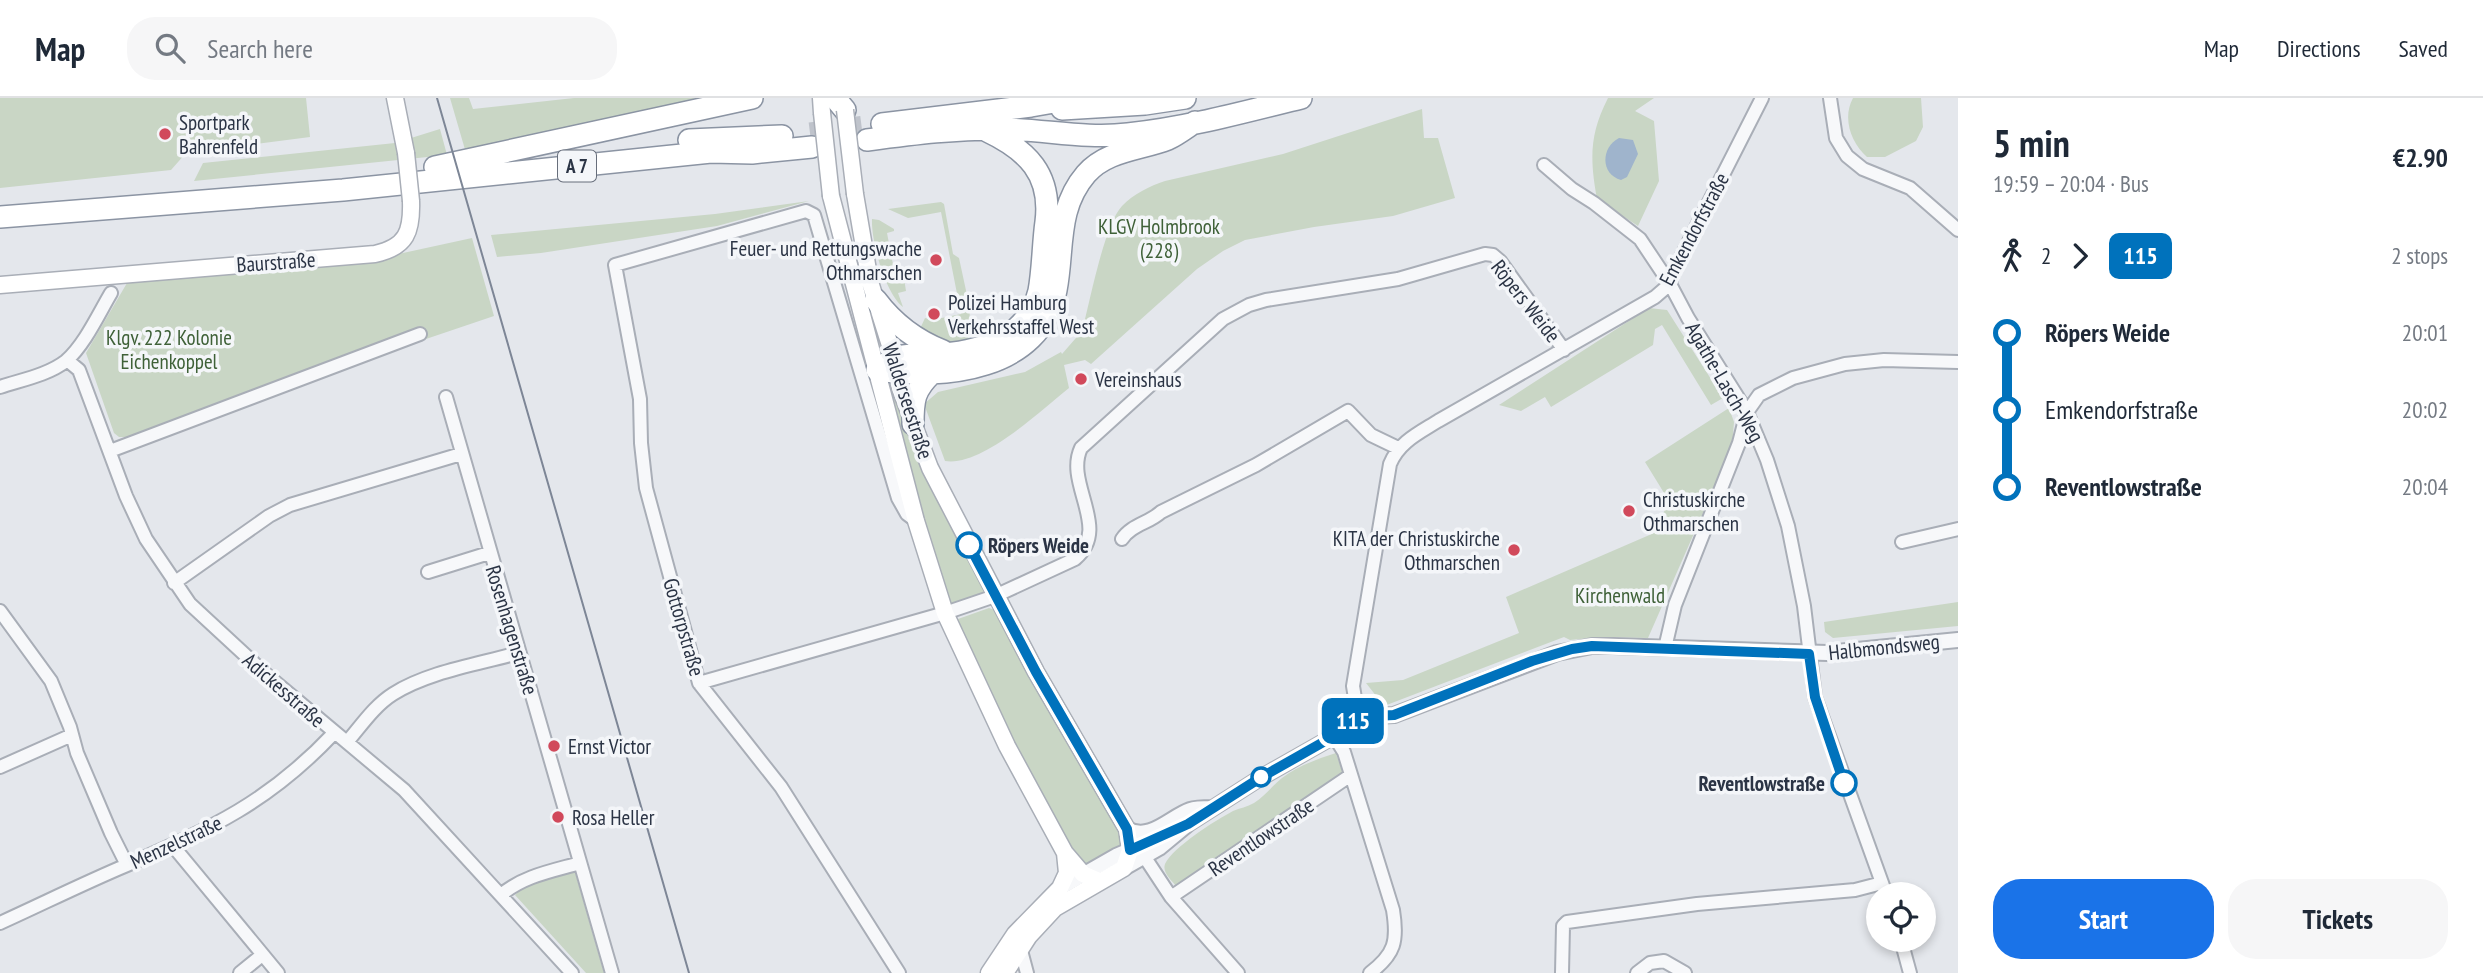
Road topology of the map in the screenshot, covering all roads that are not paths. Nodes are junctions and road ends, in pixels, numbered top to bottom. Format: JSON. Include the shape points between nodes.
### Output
{"nodes":[{"id":1,"x":395,"y":98,"type":"edge"},
{"id":2,"x":752,"y":98,"type":"edge"},
{"id":3,"x":1077,"y":98,"type":"edge"},
{"id":4,"x":1185,"y":98,"type":"edge"},
{"id":5,"x":1301,"y":98,"type":"edge"},
{"id":6,"x":1762,"y":98,"type":"edge"},
{"id":7,"x":1830,"y":98,"type":"edge"},
{"id":8,"x":833,"y":103,"type":"edge"},
{"id":9,"x":1031,"y":106,"type":"junction"},
{"id":10,"x":1195,"y":122,"type":"junction"},
{"id":11,"x":982,"y":129,"type":"junction"},
{"id":12,"x":1544,"y":165,"type":"dead end"},
{"id":13,"x":435,"y":167,"type":"junction"},
{"id":14,"x":3,"y":206,"type":"edge"},
{"id":15,"x":810,"y":212,"type":"joint"},
{"id":16,"x":1958,"y":230,"type":"edge"},
{"id":17,"x":1670,"y":284,"type":"junction"},
{"id":18,"x":0,"y":285,"type":"edge"},
{"id":19,"x":111,"y":293,"type":"dead end"},
{"id":20,"x":876,"y":299,"type":"junction"},
{"id":21,"x":420,"y":334,"type":"dead end"},
{"id":22,"x":1564,"y":350,"type":"junction"},
{"id":23,"x":948,"y":353,"type":"junction"},
{"id":24,"x":67,"y":360,"type":"junction"},
{"id":25,"x":1958,"y":362,"type":"edge"},
{"id":26,"x":889,"y":367,"type":"junction"},
{"id":27,"x":932,"y":373,"type":"junction"},
{"id":28,"x":0,"y":387,"type":"edge"},
{"id":29,"x":446,"y":397,"type":"dead end"},
{"id":30,"x":1747,"y":412,"type":"junction"},
{"id":31,"x":913,"y":424,"type":"junction"},
{"id":32,"x":1398,"y":448,"type":"junction"},
{"id":33,"x":110,"y":451,"type":"junction"},
{"id":34,"x":461,"y":454,"type":"junction"},
{"id":35,"x":916,"y":521,"type":"junction"},
{"id":36,"x":1958,"y":529,"type":"edge"},
{"id":37,"x":1122,"y":540,"type":"dead end"},
{"id":38,"x":1902,"y":542,"type":"dead end"},
{"id":39,"x":489,"y":552,"type":"junction"},
{"id":40,"x":428,"y":572,"type":"dead end"},
{"id":41,"x":174,"y":583,"type":"junction"},
{"id":42,"x":995,"y":596,"type":"junction"},
{"id":43,"x":0,"y":611,"type":"edge"},
{"id":44,"x":945,"y":613,"type":"junction"},
{"id":45,"x":1958,"y":640,"type":"edge"},
{"id":46,"x":1665,"y":648,"type":"junction"},
{"id":47,"x":518,"y":653,"type":"junction"},
{"id":48,"x":1809,"y":654,"type":"junction"},
{"id":49,"x":699,"y":683,"type":"junction"},
{"id":50,"x":1358,"y":717,"type":"junction"},
{"id":51,"x":334,"y":733,"type":"junction"},
{"id":52,"x":72,"y":735,"type":"junction"},
{"id":53,"x":1334,"y":736,"type":"junction"},
{"id":54,"x":347,"y":742,"type":"junction"},
{"id":55,"x":0,"y":767,"type":"edge"},
{"id":56,"x":1351,"y":775,"type":"junction"},
{"id":57,"x":1214,"y":807,"type":"junction"},
{"id":58,"x":1127,"y":829,"type":"junction"},
{"id":59,"x":173,"y":846,"type":"junction"},
{"id":60,"x":1137,"y":851,"type":"junction"},
{"id":61,"x":1065,"y":853,"type":"junction"},
{"id":62,"x":580,"y":863,"type":"junction"},
{"id":63,"x":127,"y":864,"type":"junction"},
{"id":64,"x":1083,"y":874,"type":"junction"},
{"id":65,"x":1099,"y":881,"type":"junction"},
{"id":66,"x":1881,"y":882,"type":"edge"},
{"id":67,"x":1060,"y":888,"type":"junction"},
{"id":68,"x":1866,"y":890,"type":"edge"},
{"id":69,"x":500,"y":895,"type":"junction"},
{"id":70,"x":1171,"y":897,"type":"junction"},
{"id":71,"x":0,"y":923,"type":"edge"},
{"id":72,"x":1018,"y":941,"type":"junction"},
{"id":73,"x":1904,"y":952,"type":"edge"},
{"id":74,"x":262,"y":955,"type":"junction"},
{"id":75,"x":240,"y":973,"type":"edge"},
{"id":76,"x":278,"y":973,"type":"edge"},
{"id":77,"x":572,"y":973,"type":"edge"},
{"id":78,"x":612,"y":973,"type":"edge"},
{"id":79,"x":899,"y":973,"type":"edge"},
{"id":80,"x":989,"y":973,"type":"edge"},
{"id":81,"x":1004,"y":973,"type":"edge"},
{"id":82,"x":1027,"y":973,"type":"edge"},
{"id":83,"x":1238,"y":973,"type":"edge"},
{"id":84,"x":1370,"y":973,"type":"edge"},
{"id":85,"x":1562,"y":973,"type":"edge"},
{"id":86,"x":1637,"y":973,"type":"edge"},
{"id":87,"x":1685,"y":973,"type":"edge"},
{"id":88,"x":1910,"y":973,"type":"edge"}],
"edges":[{"from":1,"to":18,"type":"main road","name":"Baurstraße","bridge":true,"via":[[411,201],[410,226],[398,245],[380,253]]},
{"from":2,"to":13,"type":"highway"},
{"from":3,"to":9,"type":"highway"},
{"from":4,"to":9,"type":"highway","via":[[1065,110]]},
{"from":5,"to":10,"type":"highway"},
{"from":6,"to":17,"type":"street","name":"Emkendorfstraße"},
{"from":7,"to":16,"type":"street","via":[[1836,138],[1847,156],[1863,169],[1910,188]]},
{"from":8,"to":20,"type":"main road","name":"Walderseestraße","bridge":true},
{"from":8,"to":26,"type":"main road","name":"Walderseestraße","bridge":true,"via":[[831,196]]},
{"from":9,"to":11,"type":"highway","via":[[866,133]]},
{"from":10,"to":11,"type":"highway","via":[[1107,136]]},
{"from":10,"to":27,"type":"highway","via":[[1169,139],[1112,156],[1078,184],[1062,228],[1056,293],[1031,339],[985,366]]},
{"from":11,"to":23,"type":"highway","via":[[1023,152],[1043,184],[1046,217],[1041,276],[1032,306],[1011,333],[982,348]]},
{"from":12,"to":17,"type":"street","name":"Agathe-Lasch-Weg","via":[[1636,234]]},
{"from":13,"to":14,"type":"highway","number":"A 7"},
{"from":13,"to":14,"type":"highway","number":"A 7","via":[[712,138],[811,140],[752,153],[711,152],[330,191]]},
{"from":15,"to":35,"type":"street","name":"Walderseestraße","via":[[898,498]]},
{"from":15,"to":49,"type":"street","name":"Gottorpstraße","via":[[615,265],[639,400],[646,488]]},
{"from":17,"to":22,"type":"street","name":"Emkendorfstraße"},
{"from":17,"to":30,"type":"street","name":"Agathe-Lasch-Weg"},
{"from":19,"to":24,"type":"street"},
{"from":20,"to":23,"type":"highway","via":[[908,333]]},
{"from":20,"to":26,"type":"main road","name":"Walderseestraße"},
{"from":21,"to":33,"type":"street"},
{"from":22,"to":32,"type":"street","name":"Emkendorfstraße"},
{"from":22,"to":42,"type":"street","name":"Röpers Weide","via":[[1493,255],[1398,279],[1249,305],[1223,319],[1081,448],[1076,469],[1090,533],[1086,548],[1066,564]]},
{"from":23,"to":26,"type":"highway"},
{"from":24,"to":28,"type":"street"},
{"from":24,"to":33,"type":"street","name":"Adickesstraße","via":[[79,370]]},
{"from":25,"to":30,"type":"street","via":[[1884,360],[1815,370],[1768,389]]},
{"from":26,"to":27,"type":"highway","via":[[912,375]]},
{"from":26,"to":31,"type":"main road","name":"Walderseestraße"},
{"from":26,"to":35,"type":"main road","name":"Walderseestraße"},
{"from":27,"to":31,"type":"highway","via":[[914,399]]},
{"from":29,"to":34,"type":"street","name":"Rosenhagenstraße"},
{"from":30,"to":46,"type":"street","via":[[1675,605]]},
{"from":30,"to":48,"type":"street","name":"Agathe-Lasch-Weg","via":[[1768,460],[1788,526]]},
{"from":31,"to":42,"type":"main road","name":"Walderseestraße","via":[[930,468]]},
{"from":32,"to":37,"type":"street","via":[[1371,435],[1348,411],[1256,465],[1161,512],[1127,532]]},
{"from":32,"to":50,"type":"street","via":[[1390,464],[1356,666],[1353,694]]},
{"from":33,"to":41,"type":"street","name":"Adickesstraße","via":[[145,539]]},
{"from":34,"to":39,"type":"street","name":"Rosenhagenstraße"},
{"from":34,"to":41,"type":"street","via":[[290,505]]},
{"from":35,"to":44,"type":"main road","name":"Walderseestraße"},
{"from":36,"to":38,"type":"street"},
{"from":39,"to":40,"type":"street"},
{"from":39,"to":47,"type":"street","name":"Rosenhagenstraße"},
{"from":41,"to":51,"type":"street","name":"Adickesstraße","via":[[209,624]]},
{"from":42,"to":44,"type":"street"},
{"from":42,"to":58,"type":"main road","name":"Walderseestraße"},
{"from":43,"to":52,"type":"street","via":[[51,681]]},
{"from":44,"to":49,"type":"street"},
{"from":44,"to":61,"type":"main road","name":"Walderseestraße","via":[[1007,747]]},
{"from":45,"to":48,"type":"street","name":"Halbmondsweg"},
{"from":46,"to":48,"type":"street"},
{"from":46,"to":50,"type":"street","via":[[1572,649],[1394,715]]},
{"from":47,"to":54,"type":"street","via":[[405,687],[376,709]]},
{"from":47,"to":62,"type":"street","name":"Rosenhagenstraße"},
{"from":48,"to":66,"type":"street","name":"Agathe-Lasch-Weg","via":[[1815,697]]},
{"from":49,"to":79,"type":"street","name":"Gottorpstraße","via":[[781,787]]},
{"from":50,"to":53,"type":"street"},
{"from":51,"to":54,"type":"street","name":"Adickesstraße"},
{"from":51,"to":59,"type":"street","name":"Menzelstraße","via":[[264,796]]},
{"from":52,"to":55,"type":"street"},
{"from":52,"to":63,"type":"street"},
{"from":53,"to":56,"type":"street"},
{"from":53,"to":57,"type":"street"},
{"from":54,"to":69,"type":"street","name":"Adickesstraße","via":[[404,790]]},
{"from":56,"to":70,"type":"street","name":"Reventlowstraße"},
{"from":56,"to":84,"type":"street","via":[[1396,924],[1390,956]]},
{"from":57,"to":58,"type":"street","via":[[1191,809],[1150,831]]},
{"from":57,"to":60,"type":"street"},
{"from":58,"to":60,"type":"main road","name":"Walderseestraße"},
{"from":59,"to":63,"type":"street","name":"Menzelstraße"},
{"from":59,"to":74,"type":"street"},
{"from":60,"to":64,"type":"street"},
{"from":60,"to":65,"type":"main road","name":"Walderseestraße","via":[[1124,868]]},
{"from":60,"to":70,"type":"street","name":"Walderseestraße"},
{"from":61,"to":64,"type":"main road","name":"Walderseestraße"},
{"from":61,"to":67,"type":"main road","via":[[1067,873]]},
{"from":62,"to":69,"type":"street","via":[[511,886]]},
{"from":62,"to":78,"type":"street","name":"Rosenhagenstraße"},
{"from":63,"to":71,"type":"street","name":"Menzelstraße"},
{"from":64,"to":65,"type":"main road","name":"Walderseestraße"},
{"from":64,"to":67,"type":"street"},
{"from":65,"to":72,"type":"main road","via":[[1055,908]]},
{"from":67,"to":72,"type":"main road"},
{"from":68,"to":85,"type":"street","via":[[1697,904],[1567,922],[1563,926]]},
{"from":69,"to":77,"type":"street","name":"Adickesstraße"},
{"from":70,"to":83,"type":"street","name":"Walderseestraße"},
{"from":72,"to":80,"type":"main road"},
{"from":72,"to":81,"type":"main road"},
{"from":72,"to":82,"type":"street"},
{"from":73,"to":88,"type":"street"},
{"from":74,"to":75,"type":"street"},
{"from":74,"to":76,"type":"street"},
{"from":86,"to":87,"type":"street","via":[[1650,963],[1664,961]]}]}
